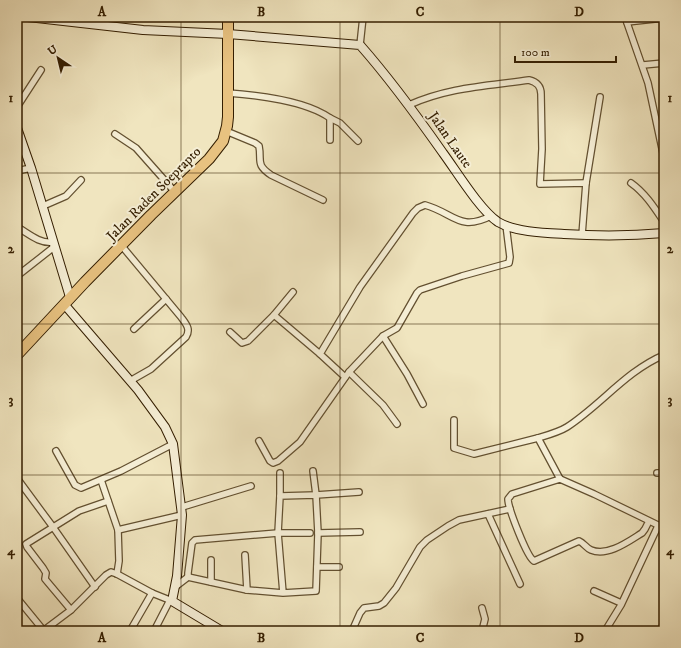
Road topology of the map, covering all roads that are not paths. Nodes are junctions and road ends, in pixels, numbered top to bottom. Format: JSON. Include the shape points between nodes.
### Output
{"nodes":[{"id":1,"x":28,"y":17,"type":"edge"},
{"id":2,"x":228,"y":17,"type":"edge"},
{"id":3,"x":363,"y":17,"type":"edge"},
{"id":4,"x":664,"y":18,"type":"edge"},
{"id":5,"x":626,"y":20,"type":"edge"},
{"id":6,"x":228,"y":34,"type":"junction"},
{"id":7,"x":360,"y":44,"type":"junction"},
{"id":8,"x":664,"y":63,"type":"edge"},
{"id":9,"x":643,"y":65,"type":"junction"},
{"id":10,"x":41,"y":70,"type":"dead end"},
{"id":11,"x":228,"y":93,"type":"junction"},
{"id":12,"x":600,"y":97,"type":"dead end"},
{"id":13,"x":409,"y":105,"type":"junction"},
{"id":14,"x":17,"y":107,"type":"edge"},
{"id":15,"x":330,"y":118,"type":"junction"},
{"id":16,"x":17,"y":128,"type":"edge"},
{"id":17,"x":226,"y":132,"type":"junction"},
{"id":18,"x":115,"y":134,"type":"dead end"},
{"id":19,"x":330,"y":140,"type":"dead end"},
{"id":20,"x":358,"y":141,"type":"dead end"},
{"id":21,"x":664,"y":158,"type":"edge"},
{"id":22,"x":31,"y":168,"type":"junction"},
{"id":23,"x":17,"y":170,"type":"edge"},
{"id":24,"x":81,"y":180,"type":"dead end"},
{"id":25,"x":586,"y":183,"type":"junction"},
{"id":26,"x":631,"y":183,"type":"dead end"},
{"id":27,"x":175,"y":192,"type":"junction"},
{"id":28,"x":323,"y":200,"type":"dead end"},
{"id":29,"x":42,"y":206,"type":"junction"},
{"id":30,"x":491,"y":216,"type":"junction"},
{"id":31,"x":664,"y":222,"type":"edge"},
{"id":32,"x":506,"y":225,"type":"junction"},
{"id":33,"x":17,"y":227,"type":"edge"},
{"id":34,"x":664,"y":233,"type":"edge"},
{"id":35,"x":582,"y":235,"type":"junction"},
{"id":36,"x":54,"y":245,"type":"junction"},
{"id":37,"x":121,"y":245,"type":"junction"},
{"id":38,"x":17,"y":276,"type":"edge"},
{"id":39,"x":294,"y":292,"type":"dead end"},
{"id":40,"x":166,"y":299,"type":"junction"},
{"id":41,"x":67,"y":301,"type":"junction"},
{"id":42,"x":274,"y":315,"type":"junction"},
{"id":43,"x":134,"y":329,"type":"dead end"},
{"id":44,"x":230,"y":332,"type":"dead end"},
{"id":45,"x":383,"y":336,"type":"junction"},
{"id":46,"x":18,"y":351,"type":"edge"},
{"id":47,"x":320,"y":354,"type":"junction"},
{"id":48,"x":664,"y":355,"type":"edge"},
{"id":49,"x":349,"y":372,"type":"junction"},
{"id":50,"x":345,"y":377,"type":"junction"},
{"id":51,"x":130,"y":381,"type":"junction"},
{"id":52,"x":423,"y":404,"type":"dead end"},
{"id":53,"x":454,"y":420,"type":"dead end"},
{"id":54,"x":397,"y":424,"type":"dead end"},
{"id":55,"x":538,"y":438,"type":"junction"},
{"id":56,"x":259,"y":441,"type":"dead end"},
{"id":57,"x":173,"y":444,"type":"junction"},
{"id":58,"x":56,"y":451,"type":"dead end"},
{"id":59,"x":313,"y":471,"type":"dead end"},
{"id":60,"x":657,"y":472,"type":"dead end"},
{"id":61,"x":664,"y":472,"type":"edge"},
{"id":62,"x":280,"y":473,"type":"dead end"},
{"id":63,"x":101,"y":480,"type":"junction"},
{"id":64,"x":560,"y":480,"type":"junction"},
{"id":65,"x":19,"y":481,"type":"dead end"},
{"id":66,"x":251,"y":486,"type":"dead end"},
{"id":67,"x":359,"y":492,"type":"dead end"},
{"id":68,"x":316,"y":495,"type":"junction"},
{"id":69,"x":280,"y":496,"type":"junction"},
{"id":70,"x":108,"y":501,"type":"junction"},
{"id":71,"x":510,"y":509,"type":"junction"},
{"id":72,"x":182,"y":511,"type":"junction"},
{"id":73,"x":488,"y":514,"type":"junction"},
{"id":74,"x":649,"y":521,"type":"junction"},
{"id":75,"x":53,"y":527,"type":"junction"},
{"id":76,"x":661,"y":527,"type":"edge"},
{"id":77,"x":118,"y":530,"type":"junction"},
{"id":78,"x":360,"y":532,"type":"dead end"},
{"id":79,"x":278,"y":533,"type":"junction"},
{"id":80,"x":310,"y":533,"type":"dead end"},
{"id":81,"x":318,"y":533,"type":"junction"},
{"id":82,"x":245,"y":555,"type":"dead end"},
{"id":83,"x":212,"y":560,"type":"dead end"},
{"id":84,"x":317,"y":567,"type":"junction"},
{"id":85,"x":339,"y":567,"type":"dead end"},
{"id":86,"x":117,"y":574,"type":"junction"},
{"id":87,"x":188,"y":578,"type":"junction"},
{"id":88,"x":211,"y":582,"type":"junction"},
{"id":89,"x":520,"y":584,"type":"dead end"},
{"id":90,"x":95,"y":587,"type":"junction"},
{"id":91,"x":175,"y":587,"type":"junction"},
{"id":92,"x":247,"y":590,"type":"junction"},
{"id":93,"x":594,"y":591,"type":"dead end"},
{"id":94,"x":152,"y":593,"type":"junction"},
{"id":95,"x":283,"y":593,"type":"junction"},
{"id":96,"x":17,"y":598,"type":"edge"},
{"id":97,"x":171,"y":601,"type":"junction"},
{"id":98,"x":621,"y":603,"type":"junction"},
{"id":99,"x":482,"y":608,"type":"dead end"},
{"id":100,"x":71,"y":610,"type":"junction"},
{"id":101,"x":664,"y":623,"type":"edge"},
{"id":102,"x":43,"y":631,"type":"edge"},
{"id":103,"x":130,"y":631,"type":"edge"},
{"id":104,"x":154,"y":631,"type":"edge"},
{"id":105,"x":222,"y":631,"type":"edge"},
{"id":106,"x":352,"y":631,"type":"edge"},
{"id":107,"x":482,"y":631,"type":"edge"},
{"id":108,"x":605,"y":631,"type":"edge"},
{"id":109,"x":660,"y":631,"type":"edge"}],
"edges":[{"from":1,"to":6,"type":"street","via":[[143,30]]},
{"from":2,"to":6,"type":"highway","name":"Jalan Raden Soeprapto"},
{"from":3,"to":7,"type":"street"},
{"from":4,"to":5,"type":"street"},
{"from":5,"to":9,"type":"street"},
{"from":6,"to":7,"type":"street"},
{"from":6,"to":11,"type":"highway","name":"Jalan Raden Soeprapto"},
{"from":7,"to":13,"type":"street","name":"Jalan Laute"},
{"from":8,"to":9,"type":"street"},
{"from":9,"to":21,"type":"street"},
{"from":10,"to":14,"type":"street"},
{"from":11,"to":15,"type":"street","via":[[264,97],[304,106]]},
{"from":11,"to":17,"type":"highway","name":"Jalan Raden Soeprapto"},
{"from":12,"to":25,"type":"street"},
{"from":13,"to":25,"type":"street","via":[[432,96],[481,85],[534,81],[541,90],[540,184]]},
{"from":13,"to":30,"type":"street","name":"Jalan Laute"},
{"from":15,"to":19,"type":"street"},
{"from":15,"to":20,"type":"street","via":[[340,122]]},
{"from":16,"to":22,"type":"street"},
{"from":17,"to":27,"type":"highway","name":"Jalan Raden Soeprapto","via":[[223,141],[210,159]]},
{"from":17,"to":28,"type":"street","via":[[258,146],[259,163],[263,170]]},
{"from":18,"to":27,"type":"street","via":[[136,148]]},
{"from":22,"to":23,"type":"street"},
{"from":22,"to":29,"type":"street"},
{"from":24,"to":29,"type":"street","via":[[66,196]]},
{"from":25,"to":35,"type":"street"},
{"from":26,"to":31,"type":"street","via":[[645,195]]},
{"from":27,"to":37,"type":"highway","name":"Jalan Raden Soeprapto"},
{"from":29,"to":36,"type":"street"},
{"from":30,"to":32,"type":"street","name":"Jalan Laute"},
{"from":30,"to":47,"type":"street","via":[[467,223],[425,205],[418,208],[360,286]]},
{"from":32,"to":35,"type":"street","name":"Jalan Laute","via":[[527,231]]},
{"from":32,"to":45,"type":"street","via":[[509,263],[420,290],[397,328]]},
{"from":33,"to":36,"type":"street","via":[[39,240]]},
{"from":34,"to":35,"type":"street","name":"Jalan Laute"},
{"from":36,"to":38,"type":"street"},
{"from":36,"to":41,"type":"street"},
{"from":37,"to":40,"type":"street"},
{"from":37,"to":41,"type":"highway","name":"Jalan Raden Soeprapto"},
{"from":39,"to":42,"type":"street"},
{"from":40,"to":43,"type":"street"},
{"from":40,"to":51,"type":"street","via":[[188,328],[188,334],[151,369]]},
{"from":41,"to":46,"type":"highway","name":"Jalan Raden Soeprapto"},
{"from":41,"to":51,"type":"street"},
{"from":42,"to":44,"type":"street","via":[[244,343]]},
{"from":42,"to":47,"type":"street"},
{"from":45,"to":49,"type":"street"},
{"from":45,"to":52,"type":"street"},
{"from":47,"to":50,"type":"street"},
{"from":48,"to":55,"type":"street","via":[[629,376],[566,428]]},
{"from":49,"to":50,"type":"street"},
{"from":49,"to":54,"type":"street","via":[[383,405]]},
{"from":50,"to":56,"type":"street","via":[[300,442],[278,461],[272,462]]},
{"from":51,"to":57,"type":"street","via":[[165,427]]},
{"from":53,"to":55,"type":"street","via":[[454,448],[474,454]]},
{"from":55,"to":64,"type":"street"},
{"from":57,"to":63,"type":"street"},
{"from":57,"to":72,"type":"street"},
{"from":58,"to":63,"type":"street","via":[[78,488]]},
{"from":59,"to":68,"type":"street"},
{"from":60,"to":61,"type":"street"},
{"from":62,"to":69,"type":"street"},
{"from":63,"to":70,"type":"street"},
{"from":64,"to":71,"type":"street","via":[[511,494],[508,497]]},
{"from":64,"to":74,"type":"street"},
{"from":65,"to":75,"type":"street"},
{"from":66,"to":72,"type":"street"},
{"from":67,"to":68,"type":"street"},
{"from":68,"to":69,"type":"street"},
{"from":68,"to":81,"type":"street"},
{"from":69,"to":79,"type":"street"},
{"from":70,"to":75,"type":"street","via":[[82,510]]},
{"from":70,"to":77,"type":"street"},
{"from":71,"to":73,"type":"street"},
{"from":71,"to":74,"type":"street","via":[[534,561],[579,541],[589,550],[601,552],[613,548],[642,533]]},
{"from":72,"to":77,"type":"street"},
{"from":72,"to":91,"type":"street"},
{"from":73,"to":89,"type":"street"},
{"from":73,"to":106,"type":"street","via":[[453,522],[427,540],[387,600],[379,606],[364,608]]},
{"from":74,"to":76,"type":"street"},
{"from":75,"to":90,"type":"street"},
{"from":75,"to":100,"type":"street","via":[[26,544],[44,568],[45,579]]},
{"from":76,"to":98,"type":"street"},
{"from":77,"to":86,"type":"street"},
{"from":78,"to":81,"type":"street"},
{"from":79,"to":80,"type":"street"},
{"from":79,"to":87,"type":"street","via":[[194,541]]},
{"from":79,"to":95,"type":"street"},
{"from":81,"to":84,"type":"street"},
{"from":82,"to":92,"type":"street"},
{"from":83,"to":88,"type":"street"},
{"from":84,"to":85,"type":"street"},
{"from":84,"to":95,"type":"street","via":[[316,591]]},
{"from":86,"to":90,"type":"street","via":[[108,574]]},
{"from":86,"to":94,"type":"street"},
{"from":87,"to":88,"type":"street"},
{"from":87,"to":91,"type":"street"},
{"from":88,"to":92,"type":"street"},
{"from":90,"to":100,"type":"street"},
{"from":91,"to":97,"type":"street"},
{"from":92,"to":95,"type":"street"},
{"from":93,"to":98,"type":"street"},
{"from":94,"to":97,"type":"street"},
{"from":94,"to":103,"type":"street"},
{"from":96,"to":102,"type":"street"},
{"from":97,"to":104,"type":"street"},
{"from":97,"to":105,"type":"street"},
{"from":98,"to":108,"type":"street"},
{"from":99,"to":107,"type":"street","via":[[485,618]]},
{"from":100,"to":102,"type":"street"},
{"from":101,"to":109,"type":"street"}]}
